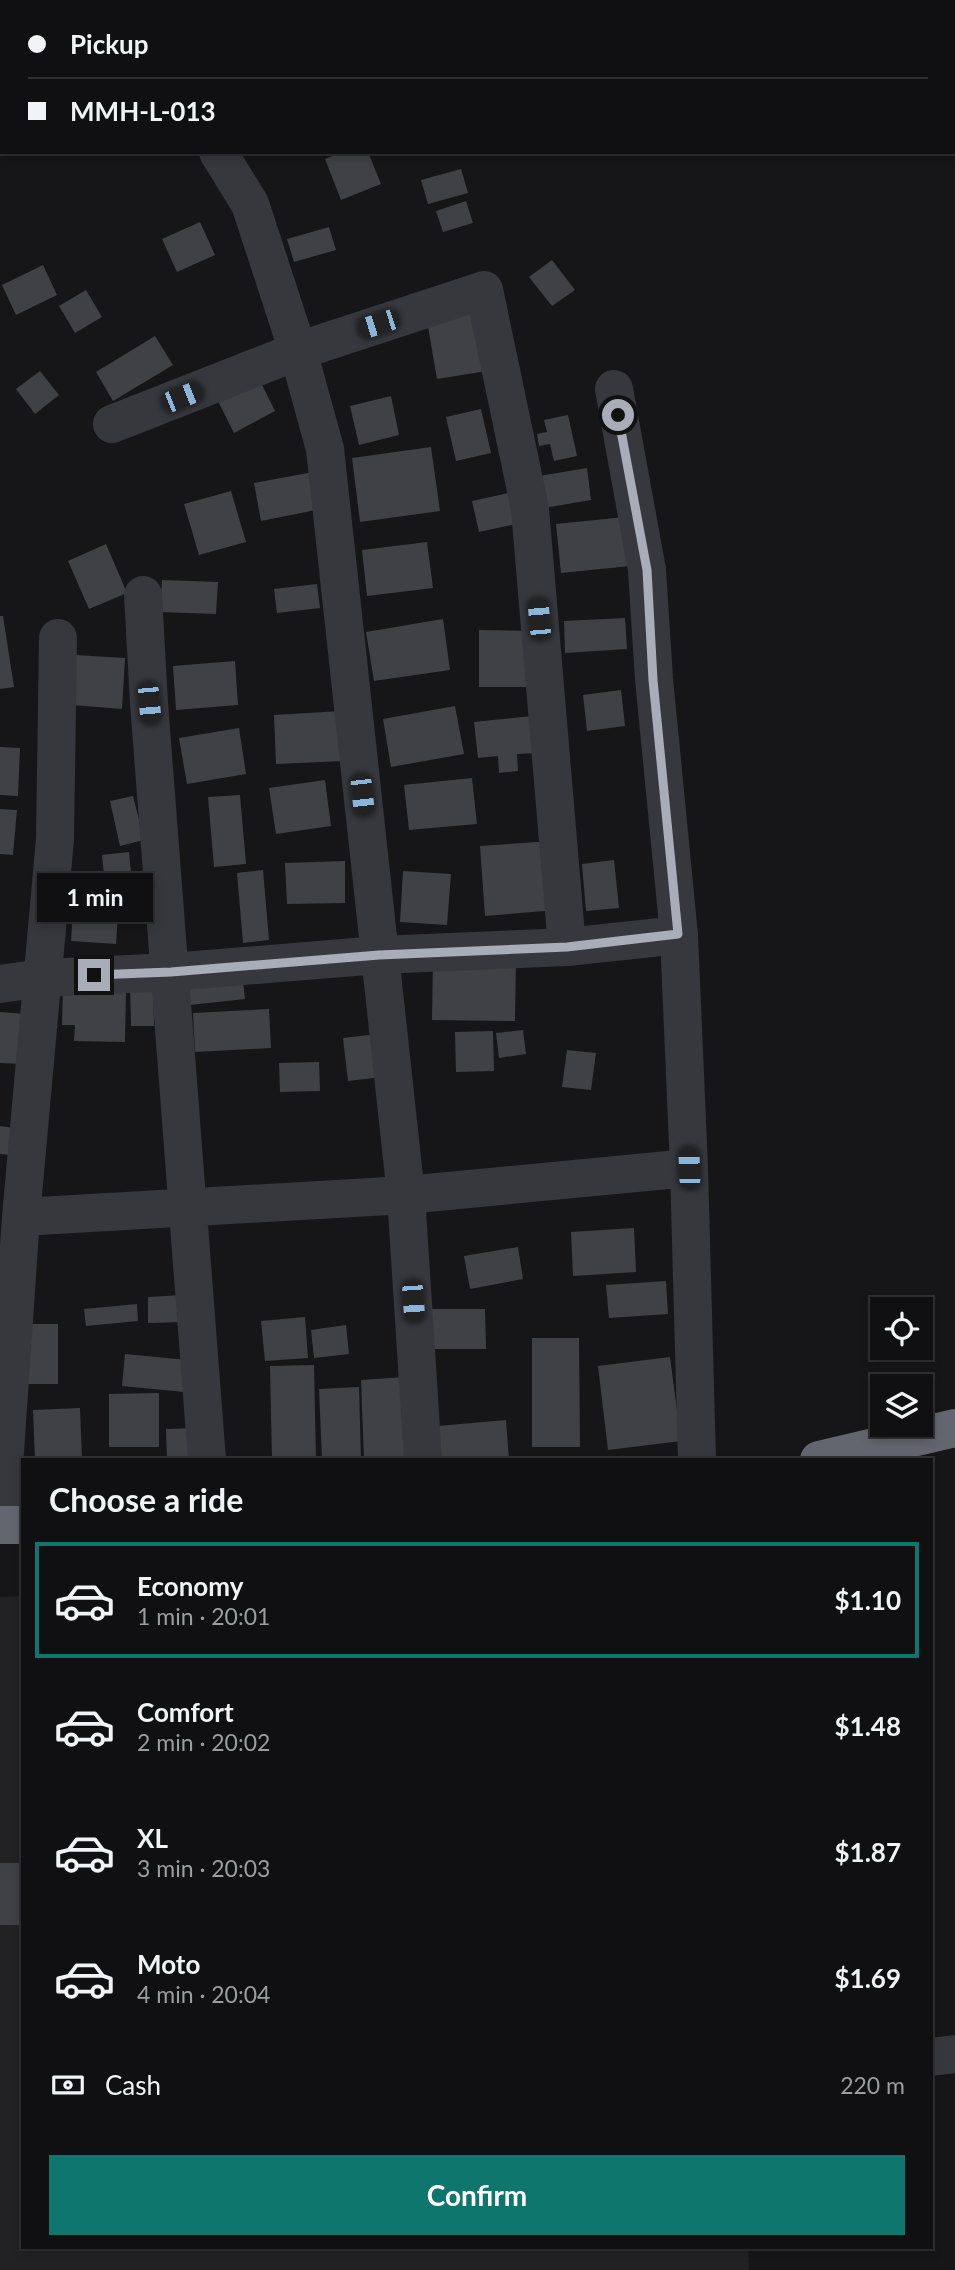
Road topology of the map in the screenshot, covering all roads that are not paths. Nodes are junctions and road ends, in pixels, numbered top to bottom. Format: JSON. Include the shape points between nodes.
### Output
{"nodes":[{"id":1,"x":219,"y":154,"type":"edge"},
{"id":2,"x":298,"y":351,"type":"junction"},
{"id":3,"x":614,"y":389,"type":"dead end"},
{"id":4,"x":112,"y":424,"type":"dead end"},
{"id":5,"x":144,"y":595,"type":"dead end"},
{"id":6,"x":58,"y":638,"type":"dead end"},
{"id":7,"x":678,"y":934,"type":"junction"},
{"id":8,"x":567,"y":947,"type":"junction"},
{"id":9,"x":379,"y":955,"type":"junction"},
{"id":10,"x":171,"y":972,"type":"junction"},
{"id":11,"x":43,"y":978,"type":"junction"},
{"id":12,"x":0,"y":984,"type":"edge"},
{"id":13,"x":689,"y":1168,"type":"junction"},
{"id":14,"x":406,"y":1195,"type":"junction"},
{"id":15,"x":187,"y":1207,"type":"junction"},
{"id":16,"x":21,"y":1217,"type":"junction"},
{"id":17,"x":955,"y":1428,"type":"edge"},
{"id":18,"x":207,"y":1458,"type":"edge"},
{"id":19,"x":423,"y":1458,"type":"edge"},
{"id":20,"x":697,"y":1458,"type":"edge"},
{"id":21,"x":828,"y":1458,"type":"edge"},
{"id":22,"x":0,"y":1525,"type":"edge"},
{"id":23,"x":21,"y":1525,"type":"edge"},
{"id":24,"x":955,"y":2054,"type":"edge"},
{"id":25,"x":933,"y":2057,"type":"edge"}],
"edges":[{"from":1,"to":2,"type":"street","via":[[250,204]]},
{"from":2,"to":4,"type":"street"},
{"from":2,"to":8,"type":"street","via":[[484,290],[530,509]]},
{"from":2,"to":9,"type":"street","via":[[325,449]]},
{"from":3,"to":7,"type":"street","via":[[647,570]]},
{"from":5,"to":10,"type":"street"},
{"from":6,"to":11,"type":"street","via":[[55,839]]},
{"from":7,"to":8,"type":"street"},
{"from":7,"to":13,"type":"street"},
{"from":8,"to":9,"type":"street"},
{"from":9,"to":10,"type":"street"},
{"from":9,"to":14,"type":"street"},
{"from":10,"to":11,"type":"street"},
{"from":10,"to":15,"type":"street"},
{"from":11,"to":12,"type":"street"},
{"from":11,"to":16,"type":"street"},
{"from":13,"to":14,"type":"street"},
{"from":13,"to":20,"type":"street"},
{"from":14,"to":15,"type":"street"},
{"from":14,"to":19,"type":"street"},
{"from":15,"to":16,"type":"street"},
{"from":15,"to":18,"type":"street"},
{"from":16,"to":22,"type":"street"},
{"from":17,"to":21,"type":"highway"},
{"from":22,"to":23,"type":"highway"},
{"from":24,"to":25,"type":"street"}]}
